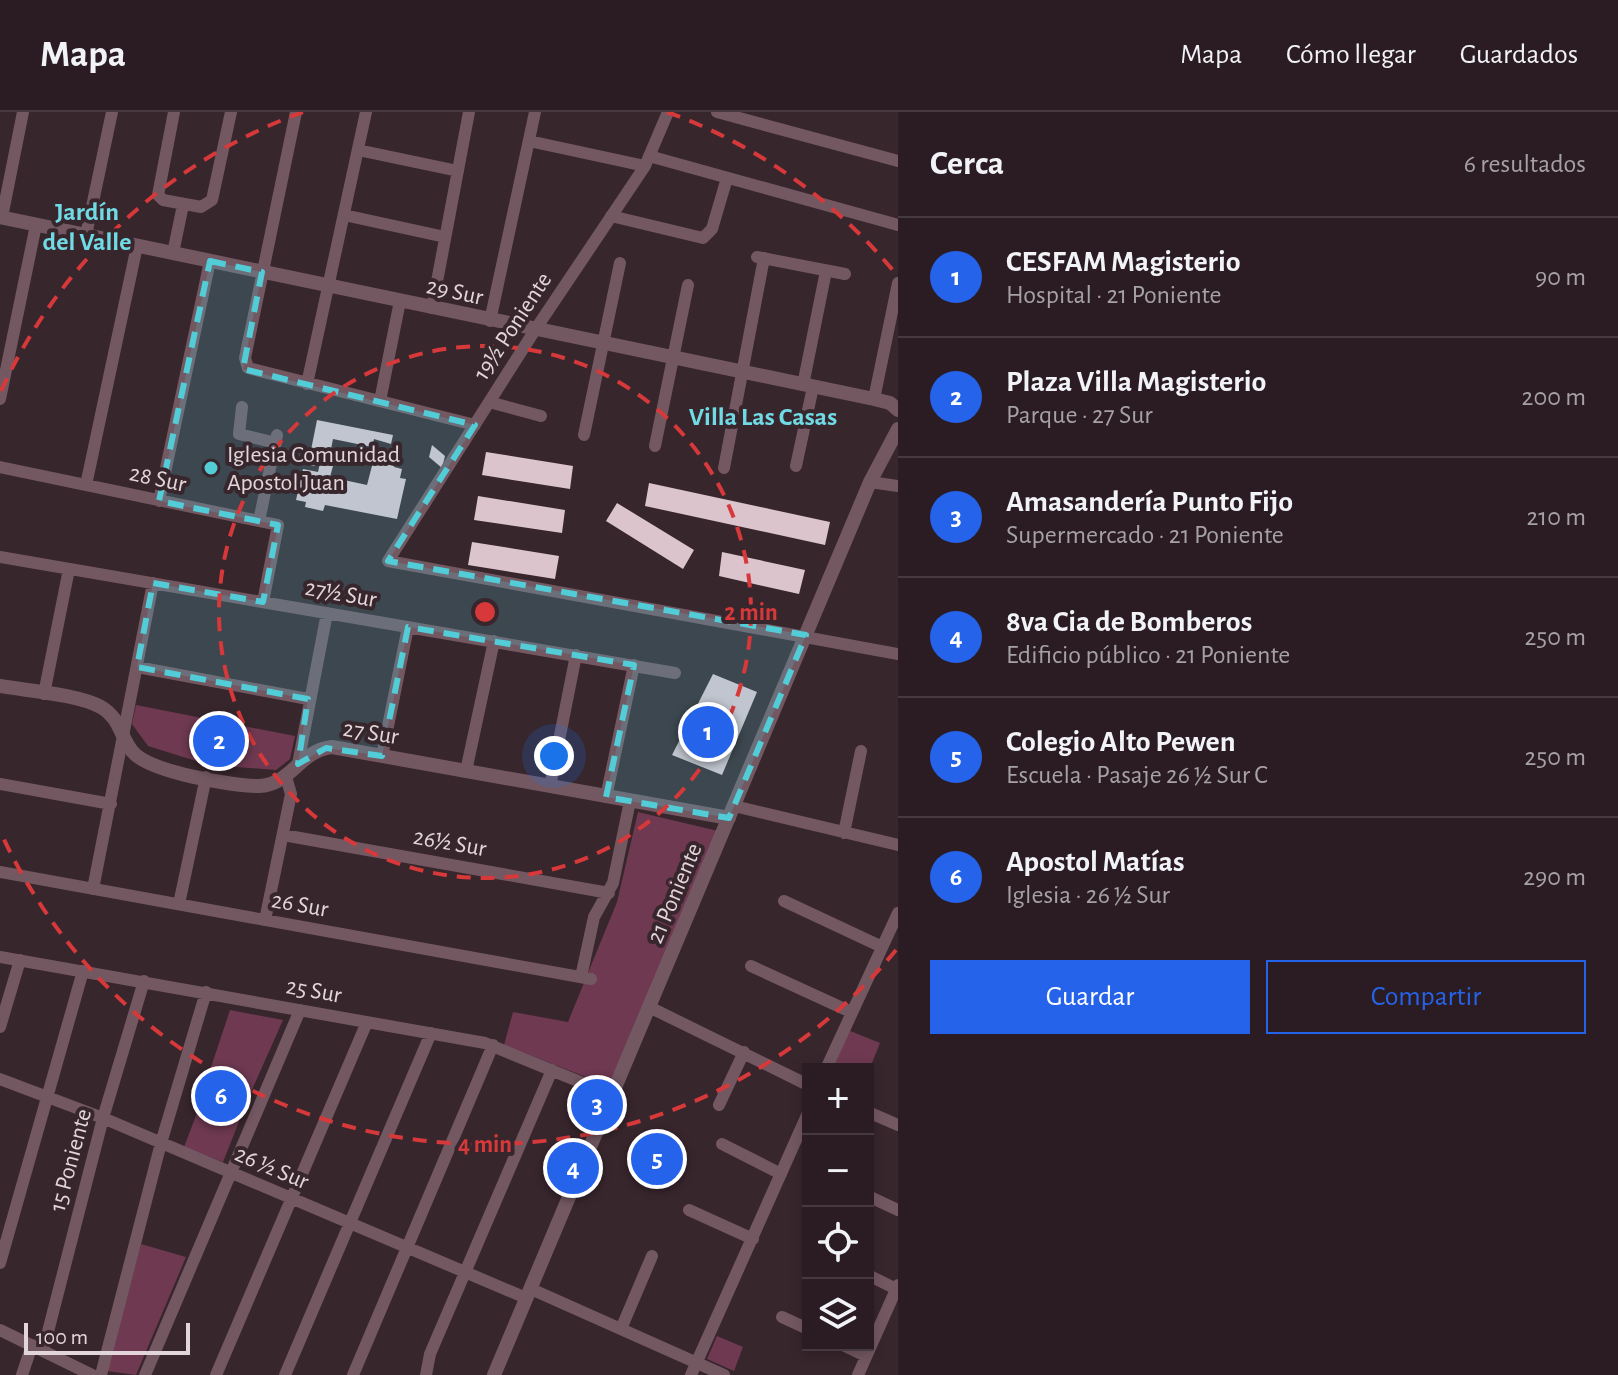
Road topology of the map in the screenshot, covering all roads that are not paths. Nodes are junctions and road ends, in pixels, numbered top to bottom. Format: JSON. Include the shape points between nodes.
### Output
{"nodes":[{"id":1,"x":23,"y":112,"type":"edge"},
{"id":2,"x":112,"y":112,"type":"edge"},
{"id":3,"x":174,"y":112,"type":"edge"},
{"id":4,"x":231,"y":112,"type":"edge"},
{"id":5,"x":296,"y":112,"type":"edge"},
{"id":6,"x":366,"y":112,"type":"edge"},
{"id":7,"x":469,"y":112,"type":"edge"},
{"id":8,"x":535,"y":112,"type":"edge"},
{"id":9,"x":668,"y":112,"type":"edge"},
{"id":10,"x":717,"y":112,"type":"edge"},
{"id":11,"x":529,"y":141,"type":"junction"},
{"id":12,"x":358,"y":150,"type":"junction"},
{"id":13,"x":647,"y":161,"type":"junction"},
{"id":14,"x":898,"y":161,"type":"edge"},
{"id":15,"x":458,"y":171,"type":"junction"},
{"id":16,"x":727,"y":178,"type":"junction"},
{"id":17,"x":183,"y":205,"type":"junction"},
{"id":18,"x":344,"y":215,"type":"junction"},
{"id":19,"x":611,"y":216,"type":"junction"},
{"id":20,"x":1,"y":217,"type":"edge"},
{"id":21,"x":36,"y":225,"type":"junction"},
{"id":22,"x":898,"y":225,"type":"edge"},
{"id":23,"x":86,"y":235,"type":"junction"},
{"id":24,"x":445,"y":237,"type":"junction"},
{"id":25,"x":137,"y":246,"type":"junction"},
{"id":26,"x":173,"y":253,"type":"junction"},
{"id":27,"x":210,"y":261,"type":"junction"},
{"id":28,"x":620,"y":263,"type":"dead end"},
{"id":29,"x":826,"y":271,"type":"junction"},
{"id":30,"x":262,"y":272,"type":"junction"},
{"id":31,"x":845,"y":274,"type":"dead end"},
{"id":32,"x":898,"y":283,"type":"edge"},
{"id":33,"x":688,"y":285,"type":"dead end"},
{"id":34,"x":328,"y":286,"type":"junction"},
{"id":35,"x":400,"y":301,"type":"junction"},
{"id":36,"x":432,"y":308,"type":"junction"},
{"id":37,"x":490,"y":321,"type":"junction"},
{"id":38,"x":535,"y":330,"type":"junction"},
{"id":39,"x":603,"y":344,"type":"junction"},
{"id":40,"x":673,"y":358,"type":"junction"},
{"id":41,"x":741,"y":372,"type":"junction"},
{"id":42,"x":307,"y":384,"type":"junction"},
{"id":43,"x":808,"y":386,"type":"junction"},
{"id":44,"x":0,"y":399,"type":"edge"},
{"id":45,"x":874,"y":399,"type":"junction"},
{"id":46,"x":380,"y":401,"type":"junction"},
{"id":47,"x":489,"y":402,"type":"junction"},
{"id":48,"x":242,"y":407,"type":"dead end"},
{"id":49,"x":898,"y":410,"type":"edge"},
{"id":50,"x":541,"y":416,"type":"dead end"},
{"id":51,"x":475,"y":425,"type":"junction"},
{"id":52,"x":898,"y":429,"type":"edge"},
{"id":53,"x":584,"y":435,"type":"dead end"},
{"id":54,"x":655,"y":446,"type":"dead end"},
{"id":55,"x":796,"y":466,"type":"dead end"},
{"id":56,"x":0,"y":467,"type":"edge"},
{"id":57,"x":724,"y":468,"type":"dead end"},
{"id":58,"x":870,"y":482,"type":"junction"},
{"id":59,"x":86,"y":485,"type":"junction"},
{"id":60,"x":898,"y":486,"type":"edge"},
{"id":61,"x":159,"y":501,"type":"junction"},
{"id":62,"x":259,"y":521,"type":"junction"},
{"id":63,"x":0,"y":557,"type":"edge"},
{"id":64,"x":69,"y":569,"type":"junction"},
{"id":65,"x":153,"y":583,"type":"junction"},
{"id":66,"x":263,"y":602,"type":"junction"},
{"id":67,"x":327,"y":613,"type":"junction"},
{"id":68,"x":408,"y":627,"type":"junction"},
{"id":69,"x":806,"y":635,"type":"junction"},
{"id":70,"x":494,"y":641,"type":"junction"},
{"id":71,"x":898,"y":654,"type":"edge"},
{"id":72,"x":576,"y":655,"type":"junction"},
{"id":73,"x":634,"y":665,"type":"junction"},
{"id":74,"x":137,"y":667,"type":"junction"},
{"id":75,"x":675,"y":673,"type":"dead end"},
{"id":76,"x":0,"y":686,"type":"edge"},
{"id":77,"x":44,"y":694,"type":"junction"},
{"id":78,"x":308,"y":699,"type":"junction"},
{"id":79,"x":125,"y":737,"type":"junction"},
{"id":80,"x":861,"y":751,"type":"dead end"},
{"id":81,"x":382,"y":756,"type":"junction"},
{"id":82,"x":298,"y":764,"type":"junction"},
{"id":83,"x":466,"y":771,"type":"junction"},
{"id":84,"x":206,"y":777,"type":"junction"},
{"id":85,"x":286,"y":777,"type":"junction"},
{"id":86,"x":0,"y":784,"type":"edge"},
{"id":87,"x":550,"y":786,"type":"junction"},
{"id":88,"x":606,"y":797,"type":"junction"},
{"id":89,"x":630,"y":801,"type":"junction"},
{"id":90,"x":111,"y":804,"type":"junction"},
{"id":91,"x":731,"y":812,"type":"junction"},
{"id":92,"x":844,"y":833,"type":"junction"},
{"id":93,"x":283,"y":835,"type":"junction"},
{"id":94,"x":898,"y":845,"type":"edge"},
{"id":95,"x":0,"y":872,"type":"edge"},
{"id":96,"x":93,"y":889,"type":"junction"},
{"id":97,"x":609,"y":893,"type":"junction"},
{"id":98,"x":784,"y":901,"type":"dead end"},
{"id":99,"x":179,"y":904,"type":"junction"},
{"id":100,"x":898,"y":913,"type":"edge"},
{"id":101,"x":265,"y":920,"type":"junction"},
{"id":102,"x":880,"y":946,"type":"junction"},
{"id":103,"x":0,"y":957,"type":"edge"},
{"id":104,"x":20,"y":960,"type":"junction"},
{"id":105,"x":751,"y":966,"type":"dead end"},
{"id":106,"x":83,"y":971,"type":"junction"},
{"id":107,"x":144,"y":981,"type":"junction"},
{"id":108,"x":206,"y":992,"type":"junction"},
{"id":109,"x":649,"y":1007,"type":"junction"},
{"id":110,"x":300,"y":1010,"type":"junction"},
{"id":111,"x":851,"y":1012,"type":"junction"},
{"id":112,"x":367,"y":1022,"type":"junction"},
{"id":113,"x":0,"y":1027,"type":"edge"},
{"id":114,"x":431,"y":1033,"type":"junction"},
{"id":115,"x":493,"y":1045,"type":"junction"},
{"id":116,"x":744,"y":1052,"type":"junction"},
{"id":117,"x":829,"y":1063,"type":"edge"},
{"id":118,"x":552,"y":1070,"type":"junction"},
{"id":119,"x":0,"y":1079,"type":"edge"},
{"id":120,"x":802,"y":1082,"type":"edge"},
{"id":121,"x":45,"y":1095,"type":"junction"},
{"id":122,"x":612,"y":1095,"type":"junction"},
{"id":123,"x":719,"y":1105,"type":"dead end"},
{"id":124,"x":874,"y":1115,"type":"edge"},
{"id":125,"x":103,"y":1118,"type":"junction"},
{"id":126,"x":898,"y":1125,"type":"edge"},
{"id":127,"x":802,"y":1127,"type":"edge"},
{"id":128,"x":161,"y":1143,"type":"junction"},
{"id":129,"x":722,"y":1144,"type":"dead end"},
{"id":130,"x":230,"y":1173,"type":"junction"},
{"id":131,"x":781,"y":1174,"type":"junction"},
{"id":132,"x":291,"y":1198,"type":"junction"},
{"id":133,"x":874,"y":1199,"type":"edge"},
{"id":134,"x":689,"y":1210,"type":"dead end"},
{"id":135,"x":898,"y":1210,"type":"edge"},
{"id":136,"x":349,"y":1224,"type":"junction"},
{"id":137,"x":753,"y":1239,"type":"junction"},
{"id":138,"x":407,"y":1248,"type":"junction"},
{"id":139,"x":652,"y":1256,"type":"dead end"},
{"id":140,"x":0,"y":1263,"type":"edge"},
{"id":141,"x":465,"y":1273,"type":"junction"},
{"id":142,"x":874,"y":1277,"type":"edge"},
{"id":143,"x":897,"y":1287,"type":"edge"},
{"id":144,"x":528,"y":1294,"type":"junction"},
{"id":145,"x":782,"y":1317,"type":"dead end"},
{"id":146,"x":802,"y":1326,"type":"edge"},
{"id":147,"x":621,"y":1329,"type":"junction"},
{"id":148,"x":0,"y":1330,"type":"edge"},
{"id":149,"x":37,"y":1348,"type":"junction"},
{"id":150,"x":856,"y":1351,"type":"edge"},
{"id":151,"x":866,"y":1356,"type":"junction"},
{"id":152,"x":694,"y":1369,"type":"edge"},
{"id":153,"x":22,"y":1375,"type":"edge"},
{"id":154,"x":93,"y":1375,"type":"edge"},
{"id":155,"x":145,"y":1375,"type":"edge"},
{"id":156,"x":216,"y":1375,"type":"edge"},
{"id":157,"x":285,"y":1375,"type":"edge"},
{"id":158,"x":353,"y":1375,"type":"edge"},
{"id":159,"x":426,"y":1375,"type":"edge"},
{"id":160,"x":494,"y":1375,"type":"edge"},
{"id":161,"x":724,"y":1375,"type":"edge"},
{"id":162,"x":858,"y":1375,"type":"edge"}],
"edges":[{"from":1,"to":20,"type":"street"},
{"from":2,"to":23,"type":"street"},
{"from":3,"to":17,"type":"street","via":[[158,195]]},
{"from":4,"to":17,"type":"street","via":[[212,200],[204,207]]},
{"from":5,"to":30,"type":"street"},
{"from":6,"to":12,"type":"street"},
{"from":7,"to":15,"type":"street"},
{"from":8,"to":11,"type":"street"},
{"from":9,"to":13,"type":"street","name":"19½ Poniente"},
{"from":10,"to":14,"type":"street"},
{"from":11,"to":13,"type":"street"},
{"from":11,"to":37,"type":"street"},
{"from":12,"to":15,"type":"street"},
{"from":12,"to":18,"type":"street"},
{"from":13,"to":16,"type":"street"},
{"from":13,"to":19,"type":"street","name":"19½ Poniente"},
{"from":15,"to":24,"type":"street"},
{"from":16,"to":19,"type":"street","via":[[706,237]]},
{"from":16,"to":22,"type":"street"},
{"from":17,"to":26,"type":"street"},
{"from":18,"to":24,"type":"street"},
{"from":18,"to":34,"type":"street"},
{"from":19,"to":38,"type":"street","name":"19½ Poniente"},
{"from":20,"to":21,"type":"street","name":"29 Sur"},
{"from":21,"to":23,"type":"street","name":"29 Sur"},
{"from":21,"to":44,"type":"street"},
{"from":23,"to":25,"type":"street","name":"29 Sur"},
{"from":24,"to":36,"type":"street"},
{"from":25,"to":26,"type":"street","name":"29 Sur"},
{"from":25,"to":59,"type":"street"},
{"from":26,"to":27,"type":"street","name":"29 Sur"},
{"from":27,"to":30,"type":"street","name":"29 Sur"},
{"from":27,"to":61,"type":"street"},
{"from":28,"to":39,"type":"street"},
{"from":29,"to":31,"type":"street"},
{"from":29,"to":41,"type":"street","via":[[760,258]]},
{"from":29,"to":43,"type":"street"},
{"from":30,"to":34,"type":"street","name":"29 Sur"},
{"from":30,"to":42,"type":"street","via":[[245,358],[248,368]]},
{"from":32,"to":45,"type":"street"},
{"from":33,"to":40,"type":"street"},
{"from":34,"to":35,"type":"street","name":"29 Sur"},
{"from":34,"to":42,"type":"street"},
{"from":35,"to":36,"type":"street","name":"29 Sur"},
{"from":35,"to":46,"type":"street"},
{"from":36,"to":37,"type":"street","name":"29 Sur"},
{"from":37,"to":38,"type":"street","name":"29 Sur"},
{"from":38,"to":39,"type":"street","name":"29 Sur"},
{"from":38,"to":47,"type":"street","name":"19½ Poniente"},
{"from":39,"to":40,"type":"street","name":"29 Sur"},
{"from":39,"to":53,"type":"street"},
{"from":40,"to":41,"type":"street","name":"29 Sur"},
{"from":40,"to":54,"type":"street"},
{"from":41,"to":43,"type":"street","name":"29 Sur"},
{"from":41,"to":57,"type":"street"},
{"from":42,"to":46,"type":"street"},
{"from":43,"to":45,"type":"street","name":"29 Sur"},
{"from":43,"to":55,"type":"street"},
{"from":45,"to":49,"type":"street","name":"29 Sur"},
{"from":46,"to":51,"type":"street"},
{"from":47,"to":50,"type":"street"},
{"from":47,"to":51,"type":"street","name":"19½ Poniente"},
{"from":48,"to":62,"type":"street","via":[[239,434],[276,439]]},
{"from":51,"to":69,"type":"street","name":"19½ Poniente","via":[[388,561]]},
{"from":52,"to":58,"type":"street","name":"21 Poniente"},
{"from":56,"to":59,"type":"street","name":"28 Sur"},
{"from":58,"to":60,"type":"street"},
{"from":58,"to":69,"type":"street","name":"21 Poniente"},
{"from":59,"to":61,"type":"street","name":"28 Sur"},
{"from":61,"to":62,"type":"street","name":"28 Sur"},
{"from":62,"to":66,"type":"street","via":[[278,525]]},
{"from":63,"to":64,"type":"street","name":"27½ Sur"},
{"from":64,"to":65,"type":"street","name":"27½ Sur"},
{"from":64,"to":77,"type":"street"},
{"from":65,"to":66,"type":"street","name":"27½ Sur"},
{"from":65,"to":74,"type":"street"},
{"from":66,"to":67,"type":"street","name":"27½ Sur"},
{"from":67,"to":68,"type":"street","name":"27½ Sur"},
{"from":67,"to":78,"type":"street"},
{"from":68,"to":70,"type":"street","name":"27½ Sur"},
{"from":68,"to":81,"type":"street"},
{"from":69,"to":71,"type":"street"},
{"from":69,"to":91,"type":"street","name":"21 Poniente"},
{"from":70,"to":72,"type":"street","name":"27½ Sur"},
{"from":70,"to":83,"type":"street"},
{"from":72,"to":73,"type":"street","name":"27½ Sur"},
{"from":72,"to":87,"type":"street"},
{"from":73,"to":75,"type":"street","name":"27½ Sur"},
{"from":73,"to":88,"type":"street"},
{"from":74,"to":78,"type":"street"},
{"from":74,"to":79,"type":"street"},
{"from":76,"to":77,"type":"street"},
{"from":77,"to":79,"type":"street","via":[[102,707]]},
{"from":78,"to":82,"type":"street"},
{"from":79,"to":84,"type":"street","via":[[148,764]]},
{"from":79,"to":90,"type":"street"},
{"from":80,"to":92,"type":"street"},
{"from":81,"to":82,"type":"street","name":"27 Sur","via":[[326,748]]},
{"from":81,"to":83,"type":"street","name":"27 Sur"},
{"from":82,"to":85,"type":"street","name":"27 Sur"},
{"from":83,"to":87,"type":"street","name":"27 Sur"},
{"from":84,"to":85,"type":"street","via":[[261,786]]},
{"from":84,"to":99,"type":"street"},
{"from":85,"to":93,"type":"street","via":[[291,794]]},
{"from":86,"to":90,"type":"street"},
{"from":87,"to":88,"type":"street","name":"27 Sur"},
{"from":88,"to":89,"type":"street","name":"27 Sur"},
{"from":89,"to":91,"type":"street","name":"27 Sur"},
{"from":89,"to":97,"type":"street"},
{"from":90,"to":96,"type":"street"},
{"from":91,"to":92,"type":"street","name":"27 Sur"},
{"from":91,"to":109,"type":"street","name":"21 Poniente"},
{"from":92,"to":94,"type":"street","name":"27 Sur"},
{"from":93,"to":97,"type":"street","name":"26½ Sur"},
{"from":93,"to":101,"type":"street"},
{"from":95,"to":96,"type":"street","name":"26 Sur"},
{"from":96,"to":99,"type":"street","name":"26 Sur"},
{"from":97,"to":101,"type":"street","name":"26 Sur","via":[[594,917],[586,978]]},
{"from":98,"to":102,"type":"street"},
{"from":99,"to":101,"type":"street","name":"26 Sur"},
{"from":100,"to":102,"type":"street"},
{"from":102,"to":111,"type":"street"},
{"from":103,"to":104,"type":"street","name":"25 Sur"},
{"from":104,"to":106,"type":"street","name":"25 Sur"},
{"from":104,"to":113,"type":"street"},
{"from":105,"to":111,"type":"street"},
{"from":106,"to":107,"type":"street","name":"25 Sur"},
{"from":106,"to":121,"type":"street"},
{"from":107,"to":108,"type":"street","name":"25 Sur"},
{"from":107,"to":125,"type":"street","name":"15 Poniente"},
{"from":108,"to":110,"type":"street","name":"25 Sur"},
{"from":108,"to":128,"type":"street"},
{"from":109,"to":116,"type":"street"},
{"from":109,"to":122,"type":"street","name":"21 Poniente"},
{"from":110,"to":112,"type":"street","name":"25 Sur"},
{"from":110,"to":130,"type":"street"},
{"from":111,"to":117,"type":"street"},
{"from":112,"to":114,"type":"street","name":"25 Sur"},
{"from":112,"to":132,"type":"street"},
{"from":114,"to":115,"type":"street","name":"25 Sur"},
{"from":114,"to":136,"type":"street"},
{"from":115,"to":118,"type":"street","name":"25 Sur"},
{"from":115,"to":138,"type":"street"},
{"from":116,"to":120,"type":"street"},
{"from":116,"to":123,"type":"street"},
{"from":118,"to":122,"type":"street","name":"25 Sur"},
{"from":118,"to":141,"type":"street"},
{"from":119,"to":121,"type":"street","name":"26 ½ Sur"},
{"from":121,"to":125,"type":"street","name":"26 ½ Sur"},
{"from":121,"to":140,"type":"street"},
{"from":122,"to":144,"type":"street","name":"21 Poniente"},
{"from":124,"to":126,"type":"street"},
{"from":125,"to":128,"type":"street","name":"26 ½ Sur"},
{"from":125,"to":149,"type":"street","name":"15 Poniente"},
{"from":127,"to":131,"type":"street"},
{"from":128,"to":130,"type":"street","name":"26 ½ Sur"},
{"from":128,"to":154,"type":"street"},
{"from":129,"to":131,"type":"street"},
{"from":130,"to":132,"type":"street","name":"26 ½ Sur"},
{"from":130,"to":155,"type":"street"},
{"from":131,"to":137,"type":"street"},
{"from":132,"to":136,"type":"street","name":"26 ½ Sur"},
{"from":132,"to":156,"type":"street"},
{"from":133,"to":135,"type":"street"},
{"from":134,"to":137,"type":"street"},
{"from":136,"to":138,"type":"street","name":"26 ½ Sur"},
{"from":136,"to":157,"type":"street"},
{"from":137,"to":152,"type":"street"},
{"from":138,"to":141,"type":"street","name":"26 ½ Sur"},
{"from":138,"to":158,"type":"street"},
{"from":139,"to":147,"type":"street"},
{"from":141,"to":144,"type":"street","name":"26 ½ Sur"},
{"from":141,"to":159,"type":"street"},
{"from":142,"to":143,"type":"street"},
{"from":143,"to":151,"type":"street"},
{"from":144,"to":147,"type":"street","name":"26 ½ Sur"},
{"from":144,"to":160,"type":"street","name":"21 Poniente"},
{"from":145,"to":146,"type":"street"},
{"from":147,"to":152,"type":"street","name":"26 ½ Sur"},
{"from":148,"to":149,"type":"street"},
{"from":149,"to":153,"type":"street","name":"15 Poniente"},
{"from":149,"to":154,"type":"street"},
{"from":150,"to":151,"type":"street"},
{"from":151,"to":162,"type":"street"},
{"from":152,"to":161,"type":"street","name":"26 ½ Sur"}]}
